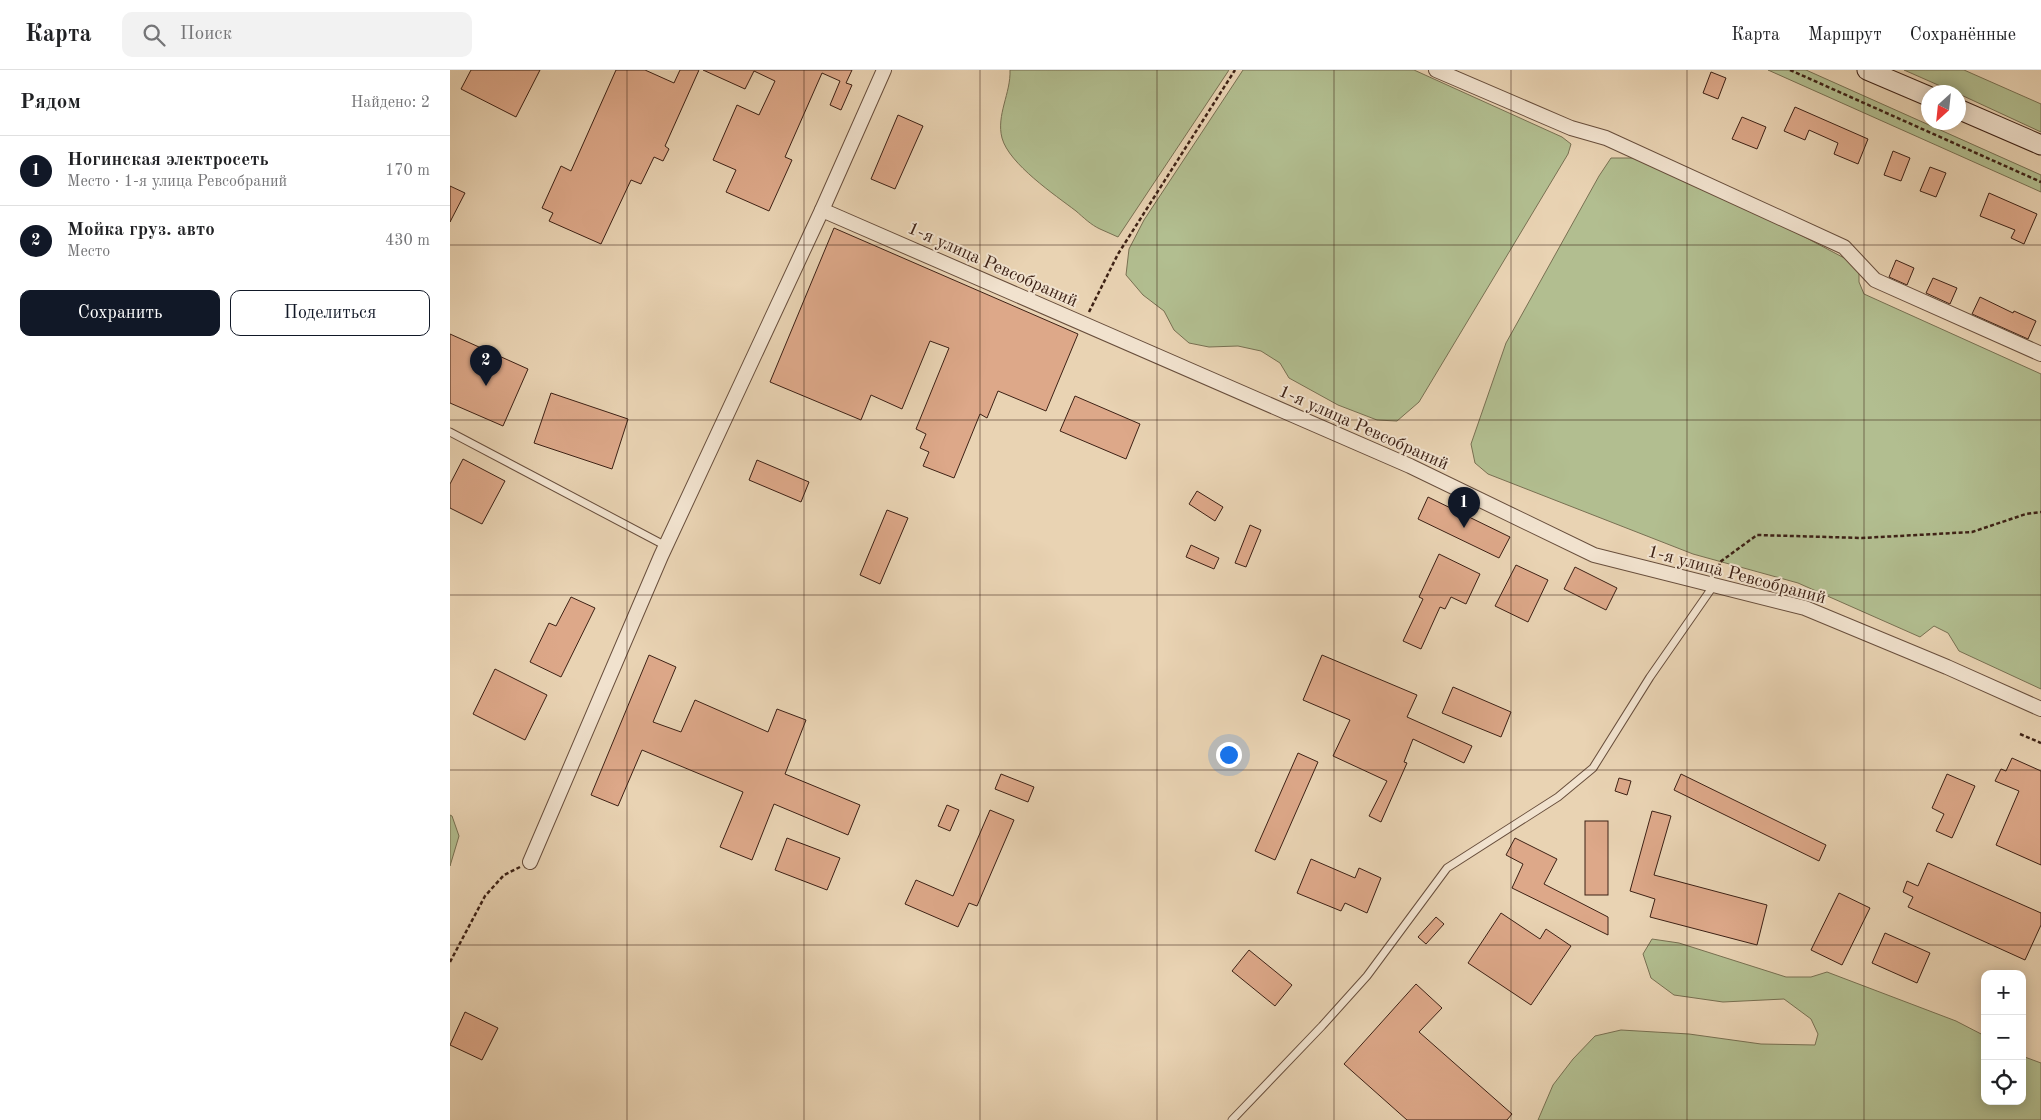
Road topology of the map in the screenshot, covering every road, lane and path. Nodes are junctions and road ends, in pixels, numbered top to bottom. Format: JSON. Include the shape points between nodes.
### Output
{"nodes":[{"id":1,"x":884,"y":70,"type":"edge"},
{"id":2,"x":1236,"y":70,"type":"edge"},
{"id":3,"x":1436,"y":70,"type":"edge"},
{"id":4,"x":1790,"y":70,"type":"edge"},
{"id":5,"x":1868,"y":70,"type":"edge"},
{"id":6,"x":1921,"y":93,"type":"edge"},
{"id":7,"x":1966,"y":113,"type":"edge"},
{"id":8,"x":2041,"y":145,"type":"edge"},
{"id":9,"x":2041,"y":182,"type":"edge"},
{"id":10,"x":822,"y":210,"type":"junction"},
{"id":11,"x":1084,"y":324,"type":"junction"},
{"id":12,"x":2041,"y":354,"type":"edge"},
{"id":13,"x":450,"y":432,"type":"edge"},
{"id":14,"x":2041,"y":512,"type":"edge"},
{"id":15,"x":666,"y":546,"type":"junction"},
{"id":16,"x":1714,"y":585,"type":"junction"},
{"id":17,"x":2041,"y":708,"type":"edge"},
{"id":18,"x":2020,"y":734,"type":"dead end"},
{"id":19,"x":2041,"y":743,"type":"edge"},
{"id":20,"x":530,"y":862,"type":"joint"},
{"id":21,"x":450,"y":962,"type":"edge"},
{"id":22,"x":1232,"y":1120,"type":"edge"}],
"edges":[{"from":1,"to":10,"type":"street"},
{"from":2,"to":11,"type":"path","via":[[1118,254]]},
{"from":3,"to":12,"type":"street","via":[[1571,128],[1606,138],[1844,247],[1875,280]]},
{"from":4,"to":9,"type":"path"},
{"from":5,"to":6,"type":"main road"},
{"from":7,"to":8,"type":"main road"},
{"from":10,"to":11,"type":"street","name":"1-я улица Ревсобраний"},
{"from":10,"to":15,"type":"street"},
{"from":11,"to":16,"type":"street","name":"1-я улица Ревсобраний","via":[[1410,466],[1594,555]]},
{"from":13,"to":15,"type":"lane"},
{"from":14,"to":16,"type":"path","via":[[1972,532],[1862,538],[1756,535],[1720,562]]},
{"from":15,"to":20,"type":"street"},
{"from":16,"to":17,"type":"street","name":"1-я улица Ревсобраний","via":[[1805,608]]},
{"from":16,"to":22,"type":"lane","via":[[1650,677],[1593,768],[1558,797],[1447,868],[1367,976]]},
{"from":18,"to":19,"type":"path"},
{"from":20,"to":21,"type":"path","via":[[504,875],[485,896]]}]}
